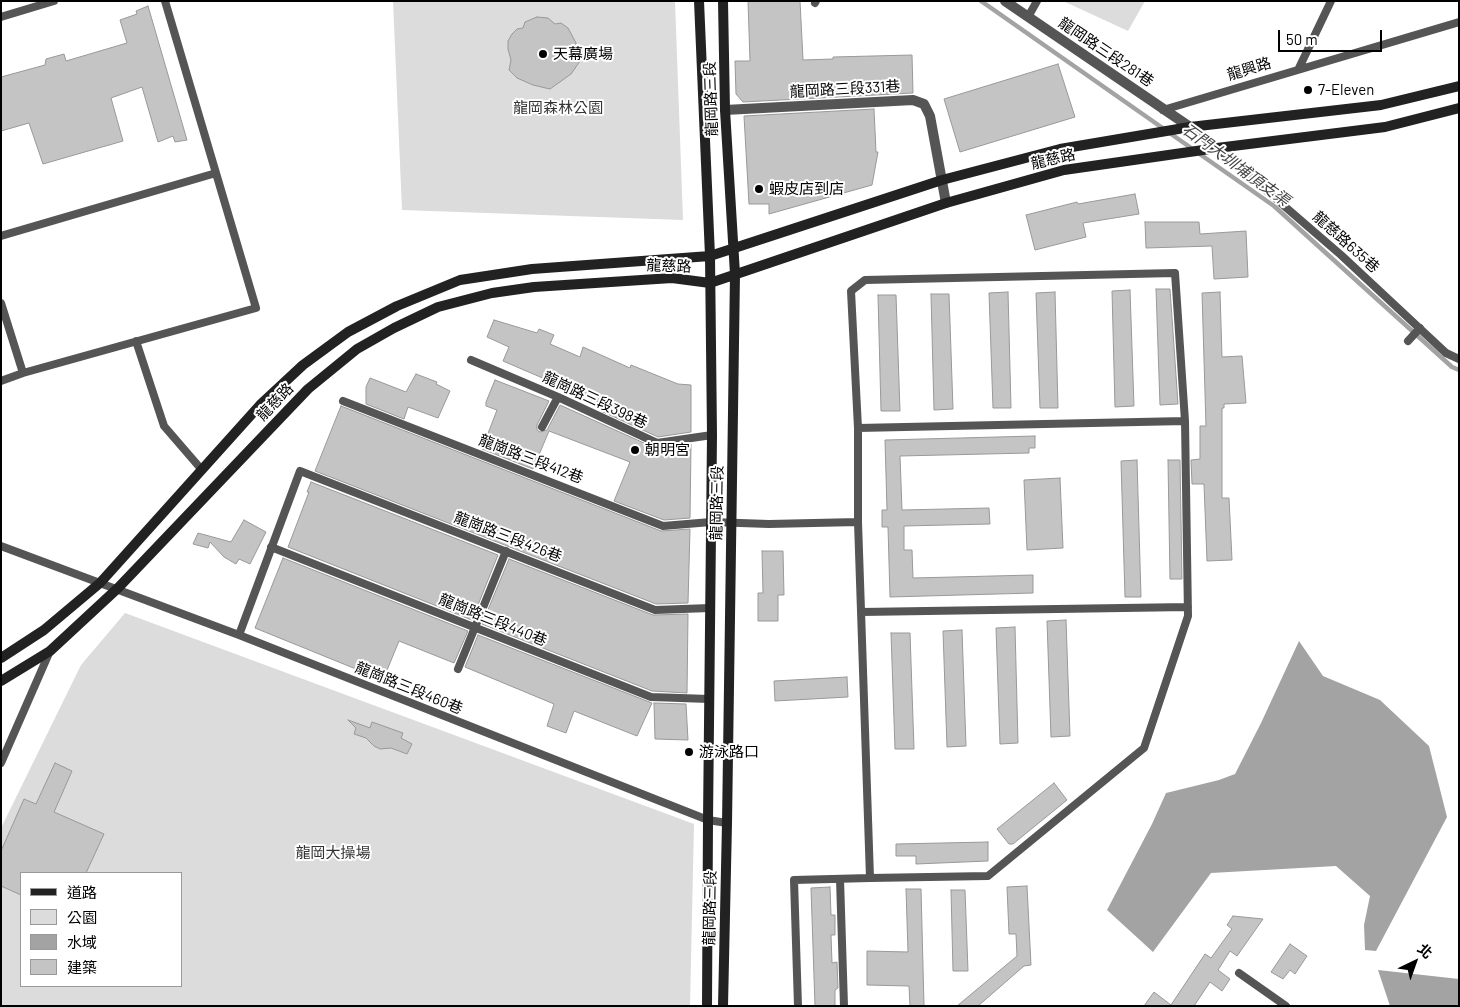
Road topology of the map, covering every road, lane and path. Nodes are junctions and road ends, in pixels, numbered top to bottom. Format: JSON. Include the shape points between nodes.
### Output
{"nodes":[{"id":1,"x":54,"y":1,"type":"edge"},
{"id":2,"x":165,"y":1,"type":"edge"},
{"id":3,"x":699,"y":1,"type":"edge"},
{"id":4,"x":722,"y":1,"type":"edge"},
{"id":5,"x":1005,"y":1,"type":"edge"},
{"id":6,"x":1037,"y":1,"type":"edge"},
{"id":7,"x":1331,"y":1,"type":"edge"},
{"id":8,"x":1,"y":17,"type":"edge"},
{"id":9,"x":1028,"y":17,"type":"junction"},
{"id":10,"x":1459,"y":22,"type":"edge"},
{"id":11,"x":1300,"y":68,"type":"junction"},
{"id":12,"x":1459,"y":86,"type":"edge"},
{"id":13,"x":1459,"y":108,"type":"edge"},
{"id":14,"x":725,"y":110,"type":"junction"},
{"id":15,"x":1163,"y":110,"type":"junction"},
{"id":16,"x":1190,"y":127,"type":"junction"},
{"id":17,"x":1217,"y":148,"type":"junction"},
{"id":18,"x":216,"y":173,"type":"junction"},
{"id":19,"x":942,"y":180,"type":"junction"},
{"id":20,"x":946,"y":203,"type":"junction"},
{"id":21,"x":1,"y":236,"type":"edge"},
{"id":22,"x":734,"y":247,"type":"junction"},
{"id":23,"x":710,"y":256,"type":"junction"},
{"id":24,"x":735,"y":274,"type":"junction"},
{"id":25,"x":710,"y":283,"type":"junction"},
{"id":26,"x":1,"y":303,"type":"edge"},
{"id":27,"x":1420,"y":328,"type":"junction"},
{"id":28,"x":136,"y":341,"type":"junction"},
{"id":29,"x":1408,"y":341,"type":"dead end"},
{"id":30,"x":1459,"y":359,"type":"edge"},
{"id":31,"x":471,"y":360,"type":"dead end"},
{"id":32,"x":22,"y":373,"type":"junction"},
{"id":33,"x":1,"y":381,"type":"edge"},
{"id":34,"x":558,"y":397,"type":"junction"},
{"id":35,"x":343,"y":401,"type":"dead end"},
{"id":36,"x":1185,"y":421,"type":"junction"},
{"id":37,"x":542,"y":427,"type":"dead end"},
{"id":38,"x":858,"y":428,"type":"junction"},
{"id":39,"x":712,"y":435,"type":"junction"},
{"id":40,"x":202,"y":470,"type":"junction"},
{"id":41,"x":711,"y":522,"type":"junction"},
{"id":42,"x":858,"y":522,"type":"junction"},
{"id":43,"x":732,"y":523,"type":"junction"},
{"id":44,"x":1,"y":546,"type":"edge"},
{"id":45,"x":271,"y":547,"type":"junction"},
{"id":46,"x":506,"y":551,"type":"junction"},
{"id":47,"x":100,"y":583,"type":"junction"},
{"id":48,"x":118,"y":588,"type":"junction"},
{"id":49,"x":1188,"y":607,"type":"junction"},
{"id":50,"x":710,"y":608,"type":"junction"},
{"id":51,"x":861,"y":612,"type":"junction"},
{"id":52,"x":475,"y":627,"type":"junction"},
{"id":53,"x":239,"y":635,"type":"junction"},
{"id":54,"x":50,"y":651,"type":"junction"},
{"id":55,"x":1,"y":658,"type":"edge"},
{"id":56,"x":458,"y":669,"type":"dead end"},
{"id":57,"x":1,"y":681,"type":"edge"},
{"id":58,"x":709,"y":699,"type":"junction"},
{"id":59,"x":1,"y":763,"type":"edge"},
{"id":60,"x":708,"y":820,"type":"junction"},
{"id":61,"x":727,"y":823,"type":"junction"},
{"id":62,"x":870,"y":878,"type":"junction"},
{"id":63,"x":840,"y":879,"type":"junction"},
{"id":64,"x":1239,"y":973,"type":"dead end"},
{"id":65,"x":708,"y":1006,"type":"edge"},
{"id":66,"x":723,"y":1006,"type":"edge"},
{"id":67,"x":798,"y":1006,"type":"edge"},
{"id":68,"x":844,"y":1006,"type":"edge"},
{"id":69,"x":1286,"y":1006,"type":"edge"}],
"edges":[{"from":1,"to":8,"type":"lane"},
{"from":2,"to":18,"type":"lane"},
{"from":3,"to":23,"type":"street","name":"龍岡路三段"},
{"from":4,"to":14,"type":"street","name":"龍岡路三段"},
{"from":5,"to":9,"type":"street","name":"龍岡路三段281巷"},
{"from":6,"to":9,"type":"lane"},
{"from":7,"to":11,"type":"lane"},
{"from":9,"to":15,"type":"street","name":"龍岡路三段281巷"},
{"from":10,"to":11,"type":"lane","name":"龍興路"},
{"from":11,"to":15,"type":"lane","name":"龍興路"},
{"from":12,"to":16,"type":"street","name":"龍慈路","via":[[1381,106]]},
{"from":13,"to":17,"type":"street","name":"龍慈路","via":[[1385,127]]},
{"from":14,"to":19,"type":"street","name":"龍岡路三段331巷","via":[[913,100],[924,104],[930,116]]},
{"from":14,"to":22,"type":"street","name":"龍岡路三段"},
{"from":15,"to":16,"type":"street","name":"龍岡路三段281巷"},
{"from":16,"to":17,"type":"lane","name":"龍慈路635巷"},
{"from":16,"to":19,"type":"street","name":"龍慈路","via":[[1060,149]]},
{"from":17,"to":20,"type":"street","name":"龍慈路","via":[[1064,170]]},
{"from":17,"to":27,"type":"lane","name":"龍慈路635巷"},
{"from":18,"to":21,"type":"lane"},
{"from":18,"to":28,"type":"lane","via":[[256,308]]},
{"from":19,"to":20,"type":"street","name":"龍岡路三段331巷"},
{"from":19,"to":22,"type":"street","name":"龍慈路"},
{"from":20,"to":24,"type":"street","name":"龍慈路"},
{"from":22,"to":23,"type":"street","name":"龍慈路"},
{"from":22,"to":24,"type":"street","name":"龍岡路三段"},
{"from":23,"to":25,"type":"street","name":"龍岡路三段"},
{"from":23,"to":40,"type":"street","name":"龍慈路","via":[[541,268],[469,278],[397,306],[348,332],[303,365],[260,405]]},
{"from":24,"to":25,"type":"street","name":"龍慈路"},
{"from":24,"to":43,"type":"street","name":"龍岡路三段"},
{"from":25,"to":39,"type":"street","name":"龍岡路三段"},
{"from":25,"to":48,"type":"street","name":"龍慈路","via":[[672,278],[534,287],[492,293],[438,307],[394,328],[357,349],[308,389]]},
{"from":26,"to":32,"type":"lane"},
{"from":27,"to":29,"type":"lane"},
{"from":27,"to":30,"type":"lane","name":"龍慈路635巷","via":[[1446,353]]},
{"from":28,"to":32,"type":"lane"},
{"from":28,"to":40,"type":"lane","via":[[164,426]]},
{"from":31,"to":34,"type":"lane","name":"龍崗路三段398巷"},
{"from":32,"to":33,"type":"lane"},
{"from":34,"to":37,"type":"lane"},
{"from":34,"to":39,"type":"lane","name":"龍崗路三段398巷","via":[[657,444]]},
{"from":35,"to":41,"type":"lane","name":"龍崗路三段412巷","via":[[663,526]]},
{"from":36,"to":38,"type":"lane"},
{"from":36,"to":38,"type":"lane","via":[[1175,274],[865,280],[851,291]]},
{"from":36,"to":49,"type":"lane"},
{"from":38,"to":42,"type":"lane"},
{"from":39,"to":41,"type":"street","name":"龍岡路三段"},
{"from":40,"to":47,"type":"street","name":"龍慈路"},
{"from":41,"to":43,"type":"lane","name":"龍崗路三段412巷"},
{"from":41,"to":50,"type":"street","name":"龍岡路三段"},
{"from":42,"to":43,"type":"lane","name":"龍崗路三段412巷"},
{"from":42,"to":51,"type":"lane"},
{"from":43,"to":61,"type":"street","name":"龍岡路三段"},
{"from":44,"to":47,"type":"lane","name":"龍崗路三段460巷"},
{"from":45,"to":46,"type":"lane","name":"龍崗路三段426巷","via":[[300,471]]},
{"from":45,"to":52,"type":"lane","name":"龍崗路三段440巷"},
{"from":45,"to":53,"type":"lane"},
{"from":46,"to":50,"type":"lane","name":"龍崗路三段426巷","via":[[655,610]]},
{"from":46,"to":52,"type":"lane"},
{"from":47,"to":48,"type":"lane","name":"龍崗路三段460巷"},
{"from":47,"to":55,"type":"street","name":"龍慈路","via":[[44,630]]},
{"from":48,"to":53,"type":"lane","name":"龍崗路三段460巷"},
{"from":48,"to":54,"type":"street","name":"龍慈路"},
{"from":49,"to":51,"type":"lane"},
{"from":49,"to":62,"type":"lane","via":[[1188,616],[1144,748],[988,876]]},
{"from":50,"to":58,"type":"street","name":"龍岡路三段"},
{"from":51,"to":62,"type":"lane"},
{"from":52,"to":56,"type":"lane"},
{"from":52,"to":58,"type":"lane","name":"龍崗路三段440巷","via":[[651,697]]},
{"from":53,"to":60,"type":"lane","name":"龍崗路三段460巷"},
{"from":54,"to":57,"type":"street","name":"龍慈路"},
{"from":54,"to":59,"type":"lane"},
{"from":58,"to":60,"type":"street","name":"龍岡路三段"},
{"from":60,"to":61,"type":"lane","name":"龍崗路三段460巷"},
{"from":60,"to":65,"type":"street","name":"龍岡路三段"},
{"from":61,"to":66,"type":"street","name":"龍岡路三段"},
{"from":62,"to":63,"type":"lane"},
{"from":63,"to":67,"type":"lane","via":[[794,880]]},
{"from":63,"to":68,"type":"lane"},
{"from":64,"to":69,"type":"lane"}]}
